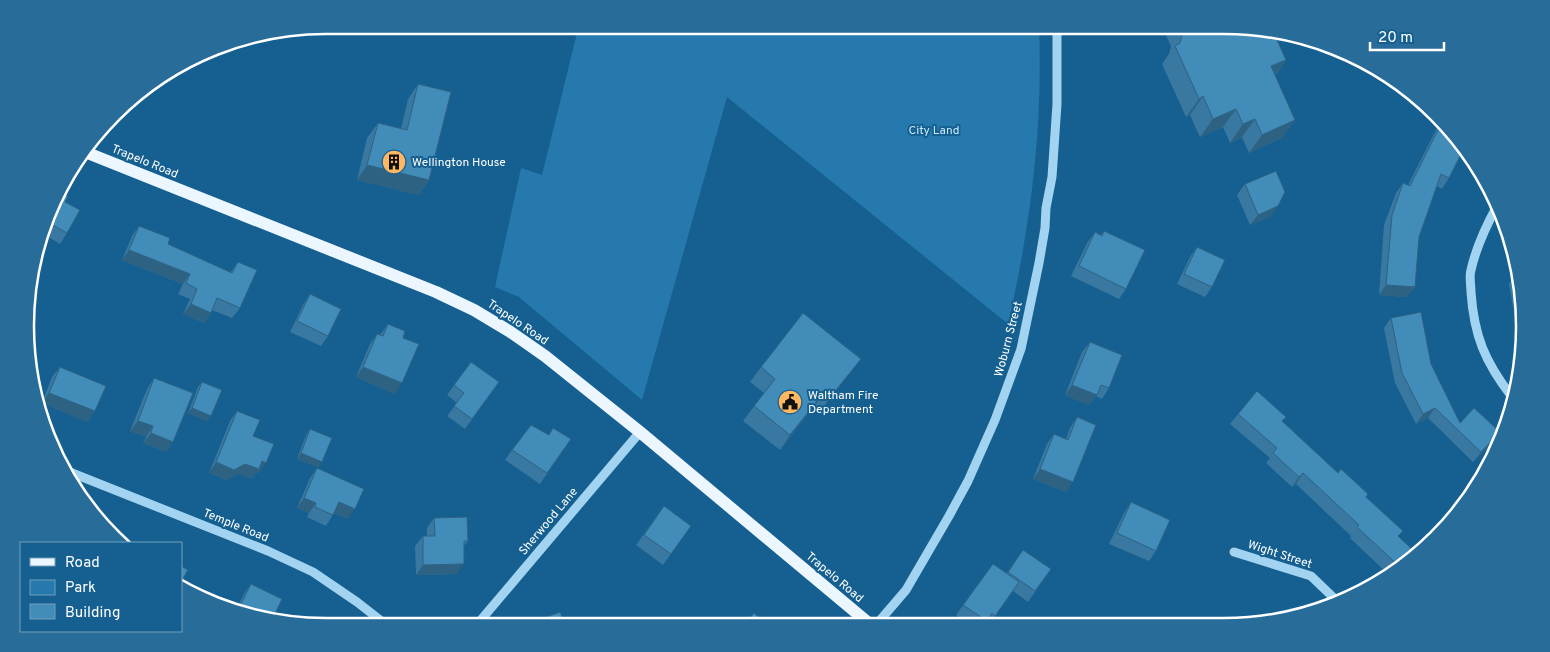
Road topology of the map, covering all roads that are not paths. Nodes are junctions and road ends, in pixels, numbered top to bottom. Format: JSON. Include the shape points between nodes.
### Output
{"nodes":[{"id":1,"x":1057,"y":34,"type":"edge"},
{"id":2,"x":90,"y":154,"type":"edge"},
{"id":3,"x":1494,"y":213,"type":"edge"},
{"id":4,"x":1509,"y":392,"type":"edge"},
{"id":5,"x":640,"y":432,"type":"junction"},
{"id":6,"x":73,"y":473,"type":"edge"},
{"id":7,"x":1234,"y":552,"type":"dead end"},
{"id":8,"x":1333,"y":597,"type":"edge"},
{"id":9,"x":377,"y":618,"type":"edge"},
{"id":10,"x":483,"y":618,"type":"edge"},
{"id":11,"x":861,"y":618,"type":"edge"},
{"id":12,"x":883,"y":618,"type":"edge"}],
"edges":[{"from":1,"to":12,"type":"street","name":"Woburn Street","via":[[1052,177],[1021,349],[992,427],[949,516],[906,590]]},
{"from":2,"to":5,"type":"main road","name":"Trapelo Road","via":[[474,310],[510,331]]},
{"from":3,"to":4,"type":"street","via":[[1470,271],[1473,317],[1484,354]]},
{"from":5,"to":10,"type":"street","name":"Sherwood Lane"},
{"from":5,"to":11,"type":"main road","name":"Trapelo Road"},
{"from":6,"to":9,"type":"street","name":"Temple Road","via":[[304,568]]},
{"from":7,"to":8,"type":"street","name":"Wight Street","via":[[1311,576]]}]}
